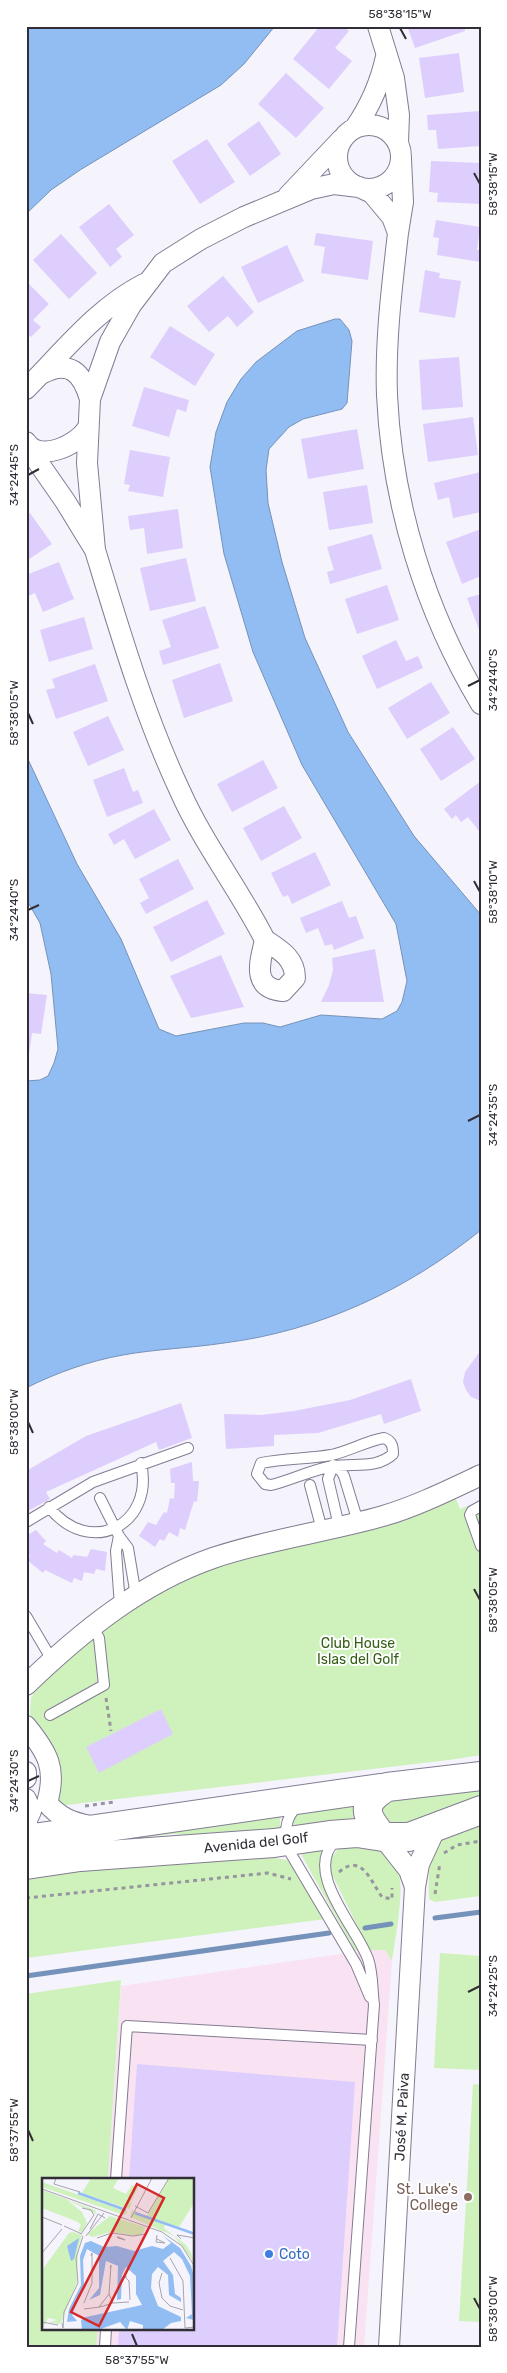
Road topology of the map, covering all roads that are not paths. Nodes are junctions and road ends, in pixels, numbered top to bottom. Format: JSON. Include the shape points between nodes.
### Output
{"nodes":[{"id":1,"x":378,"y":26,"type":"edge"},
{"id":2,"x":386,"y":57,"type":"junction"},
{"id":3,"x":349,"y":134,"type":"junction"},
{"id":4,"x":400,"y":150,"type":"junction"},
{"id":5,"x":359,"y":187,"type":"junction"},
{"id":6,"x":283,"y":200,"type":"junction"},
{"id":7,"x":398,"y":233,"type":"junction"},
{"id":8,"x":148,"y":282,"type":"junction"},
{"id":9,"x":41,"y":374,"type":"junction"},
{"id":10,"x":26,"y":389,"type":"edge"},
{"id":11,"x":90,"y":399,"type":"junction"},
{"id":12,"x":87,"y":429,"type":"junction"},
{"id":13,"x":27,"y":444,"type":"edge"},
{"id":14,"x":95,"y":550,"type":"junction"},
{"id":15,"x":481,"y":704,"type":"edge"},
{"id":16,"x":265,"y":940,"type":"dead end"},
{"id":17,"x":188,"y":1448,"type":"dead end"},
{"id":18,"x":329,"y":1455,"type":"junction"},
{"id":19,"x":141,"y":1463,"type":"junction"},
{"id":20,"x":333,"y":1466,"type":"junction"},
{"id":21,"x":481,"y":1475,"type":"edge"},
{"id":22,"x":310,"y":1486,"type":"dead end"},
{"id":23,"x":100,"y":1498,"type":"dead end"},
{"id":24,"x":481,"y":1506,"type":"edge"},
{"id":25,"x":49,"y":1507,"type":"junction"},
{"id":26,"x":26,"y":1522,"type":"edge"},
{"id":27,"x":340,"y":1526,"type":"junction"},
{"id":28,"x":117,"y":1532,"type":"junction"},
{"id":29,"x":481,"y":1546,"type":"edge"},
{"id":30,"x":128,"y":1601,"type":"junction"},
{"id":31,"x":26,"y":1616,"type":"edge"},
{"id":32,"x":92,"y":1626,"type":"junction"},
{"id":33,"x":29,"y":1628,"type":"edge"},
{"id":34,"x":52,"y":1660,"type":"junction"},
{"id":35,"x":26,"y":1685,"type":"edge"},
{"id":36,"x":50,"y":1715,"type":"dead end"},
{"id":37,"x":26,"y":1726,"type":"edge"},
{"id":38,"x":26,"y":1772,"type":"edge"},
{"id":39,"x":481,"y":1776,"type":"edge"},
{"id":40,"x":26,"y":1778,"type":"edge"},
{"id":41,"x":386,"y":1787,"type":"junction"},
{"id":42,"x":26,"y":1798,"type":"edge"},
{"id":43,"x":312,"y":1798,"type":"junction"},
{"id":44,"x":47,"y":1803,"type":"junction"},
{"id":45,"x":481,"y":1810,"type":"edge"},
{"id":46,"x":437,"y":1825,"type":"junction"},
{"id":47,"x":100,"y":1828,"type":"junction"},
{"id":48,"x":346,"y":1834,"type":"junction"},
{"id":49,"x":383,"y":1838,"type":"junction"},
{"id":50,"x":27,"y":1842,"type":"edge"},
{"id":51,"x":286,"y":1842,"type":"junction"},
{"id":52,"x":415,"y":1887,"type":"junction"},
{"id":53,"x":374,"y":2005,"type":"junction"},
{"id":54,"x":372,"y":2040,"type":"junction"},
{"id":55,"x":116,"y":2178,"type":"edge"},
{"id":56,"x":106,"y":2330,"type":"edge"},
{"id":57,"x":104,"y":2347,"type":"edge"},
{"id":58,"x":349,"y":2347,"type":"edge"},
{"id":59,"x":389,"y":2347,"type":"edge"}],
"edges":[{"from":1,"to":2,"type":"street"},
{"from":2,"to":3,"type":"street","via":[[381,82],[370,106]]},
{"from":2,"to":4,"type":"street","via":[[394,78]]},
{"from":3,"to":4,"type":"street","via":[[364,125],[384,128],[392,134]]},
{"from":3,"to":5,"type":"street","via":[[338,148],[339,167],[343,176]]},
{"from":3,"to":6,"type":"street"},
{"from":4,"to":5,"type":"street","via":[[399,168],[387,183],[378,187]]},
{"from":4,"to":7,"type":"street","via":[[403,202]]},
{"from":5,"to":6,"type":"street","via":[[334,184]]},
{"from":5,"to":7,"type":"street","via":[[372,192],[383,203]]},
{"from":6,"to":8,"type":"street","via":[[201,239],[164,263]]},
{"from":7,"to":15,"type":"street","via":[[391,296],[387,395],[398,493],[435,612],[450,648]]},
{"from":8,"to":9,"type":"street","via":[[123,295],[96,318]]},
{"from":8,"to":11,"type":"street","via":[[110,342]]},
{"from":9,"to":10,"type":"street"},
{"from":9,"to":11,"type":"street","via":[[54,368],[73,370],[81,376]]},
{"from":11,"to":12,"type":"street"},
{"from":12,"to":13,"type":"street","via":[[82,438],[64,448],[44,451]]},
{"from":12,"to":14,"type":"street"},
{"from":13,"to":14,"type":"street"},
{"from":14,"to":16,"type":"street","via":[[125,651],[180,793]]},
{"from":17,"to":19,"type":"lane"},
{"from":18,"to":20,"type":"lane"},
{"from":18,"to":20,"type":"lane","via":[[384,1438],[393,1447],[393,1454],[378,1464]]},
{"from":18,"to":20,"type":"lane","via":[[261,1463],[257,1474],[265,1484],[271,1484]]},
{"from":19,"to":25,"type":"lane","via":[[93,1482]]},
{"from":19,"to":28,"type":"lane","via":[[144,1479],[142,1496],[136,1510]]},
{"from":20,"to":27,"type":"lane","via":[[328,1479]]},
{"from":20,"to":27,"type":"lane","via":[[344,1476]]},
{"from":21,"to":27,"type":"street","via":[[422,1502]]},
{"from":22,"to":27,"type":"lane"},
{"from":23,"to":28,"type":"lane"},
{"from":24,"to":29,"type":"lane","via":[[470,1515]]},
{"from":25,"to":26,"type":"lane"},
{"from":25,"to":28,"type":"lane","via":[[59,1519],[75,1529],[94,1534]]},
{"from":27,"to":30,"type":"street","via":[[261,1543],[212,1559]]},
{"from":28,"to":30,"type":"lane","via":[[116,1551]]},
{"from":28,"to":30,"type":"lane","via":[[128,1548]]},
{"from":30,"to":32,"type":"street"},
{"from":31,"to":33,"type":"lane"},
{"from":32,"to":34,"type":"street"},
{"from":32,"to":36,"type":"lane","via":[[99,1638],[104,1686]]},
{"from":33,"to":34,"type":"lane"},
{"from":34,"to":35,"type":"street"},
{"from":37,"to":44,"type":"street","via":[[48,1756],[52,1774]]},
{"from":38,"to":40,"type":"street"},
{"from":39,"to":41,"type":"street"},
{"from":41,"to":43,"type":"street"},
{"from":41,"to":49,"type":"street","via":[[372,1796],[368,1807],[369,1820]]},
{"from":42,"to":44,"type":"street","via":[[38,1798]]},
{"from":42,"to":50,"type":"street","via":[[31,1812]]},
{"from":43,"to":47,"type":"street"},
{"from":43,"to":51,"type":"lane","via":[[298,1804],[291,1812],[284,1836]]},
{"from":44,"to":47,"type":"street","via":[[60,1817],[70,1822]]},
{"from":45,"to":46,"type":"street","name":"Avenida del Golf"},
{"from":46,"to":49,"type":"street","name":"Avenida del Golf","via":[[409,1837]]},
{"from":46,"to":52,"type":"street","name":"José M. Paiva","via":[[419,1864]]},
{"from":47,"to":50,"type":"street"},
{"from":48,"to":49,"type":"street","name":"Avenida del Golf"},
{"from":48,"to":51,"type":"street","name":"Avenida del Golf"},
{"from":48,"to":53,"type":"lane","via":[[334,1841],[330,1848],[326,1858],[326,1882],[368,1959]]},
{"from":49,"to":52,"type":"street","name":"José M. Paiva","via":[[409,1870]]},
{"from":50,"to":51,"type":"street","name":"Avenida del Golf","via":[[80,1857]]},
{"from":51,"to":53,"type":"lane","via":[[356,1964]]},
{"from":52,"to":59,"type":"street","name":"José M. Paiva"},
{"from":53,"to":54,"type":"lane"},
{"from":54,"to":55,"type":"lane","via":[[127,2026]]},
{"from":54,"to":58,"type":"lane"},
{"from":56,"to":57,"type":"lane"}]}
